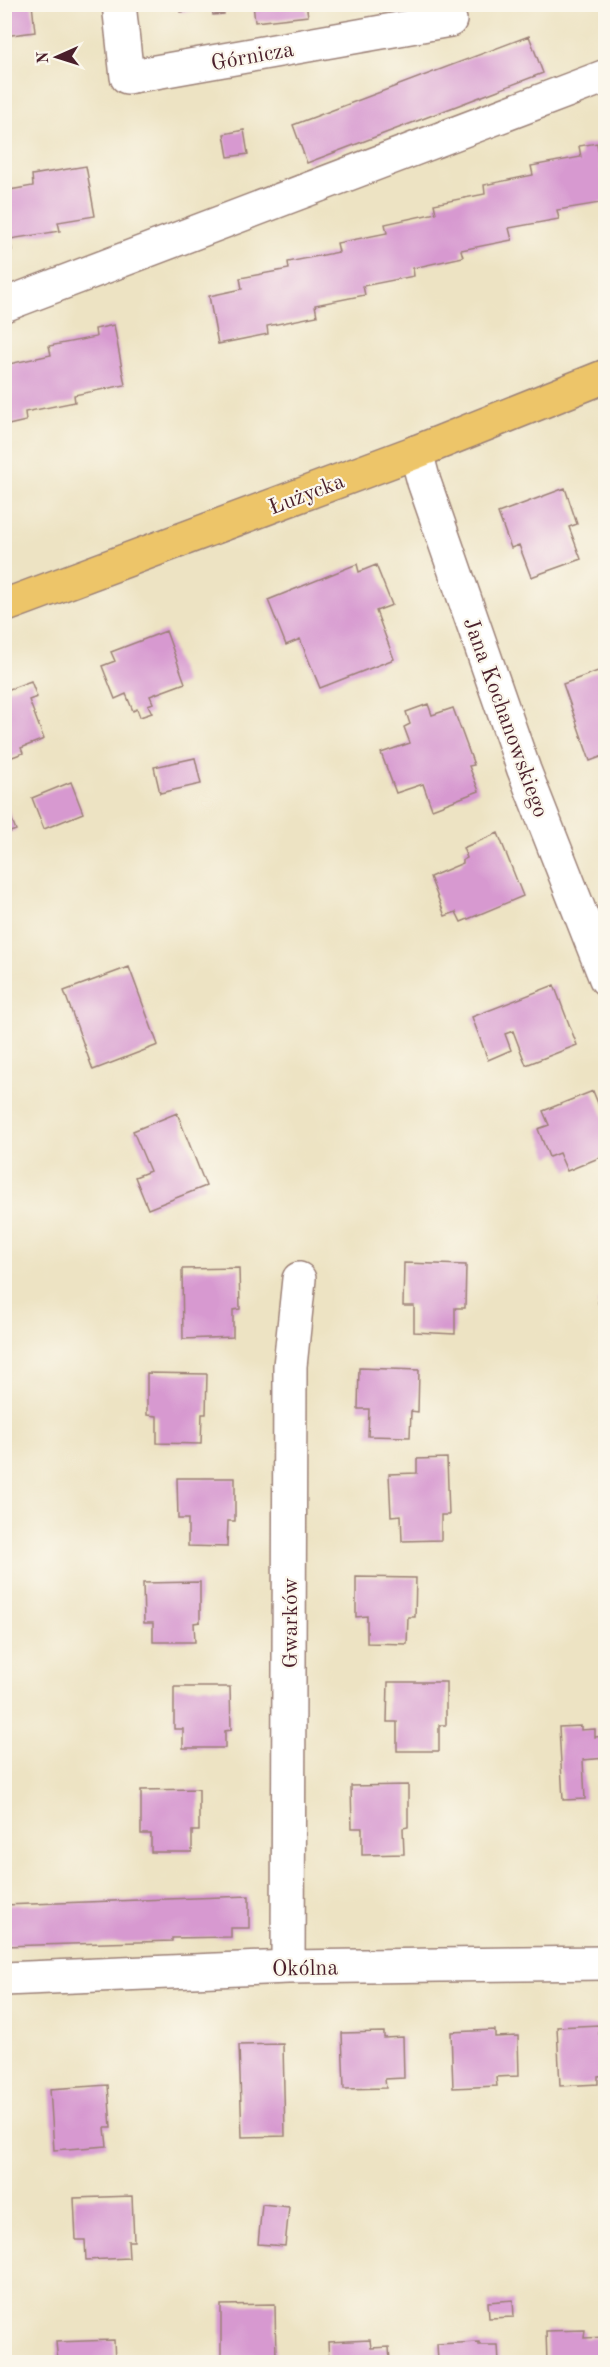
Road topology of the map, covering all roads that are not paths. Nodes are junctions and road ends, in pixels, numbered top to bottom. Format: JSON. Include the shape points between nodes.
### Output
{"nodes":[{"id":1,"x":119,"y":4,"type":"edge"},
{"id":2,"x":450,"y":20,"type":"dead end"},
{"id":3,"x":606,"y":76,"type":"edge"},
{"id":4,"x":4,"y":305,"type":"edge"},
{"id":5,"x":606,"y":376,"type":"edge"},
{"id":6,"x":416,"y":452,"type":"junction"},
{"id":7,"x":4,"y":606,"type":"edge"},
{"id":8,"x":606,"y":979,"type":"edge"},
{"id":9,"x":299,"y":1279,"type":"dead end"},
{"id":10,"x":606,"y":1963,"type":"edge"},
{"id":11,"x":288,"y":1967,"type":"junction"},
{"id":12,"x":4,"y":1979,"type":"edge"}],
"edges":[{"from":1,"to":2,"type":"street","name":"Górnicza","via":[[127,77]]},
{"from":3,"to":4,"type":"street"},
{"from":5,"to":6,"type":"main road","name":"Łużycka"},
{"from":6,"to":7,"type":"main road","name":"Łużycka"},
{"from":6,"to":8,"type":"street","name":"Jana Kochanowskiego","via":[[524,770]]},
{"from":9,"to":11,"type":"street","name":"Gwarków","via":[[290,1366]]},
{"from":10,"to":11,"type":"street","name":"Okólna"},
{"from":11,"to":12,"type":"street","name":"Okólna"}]}
